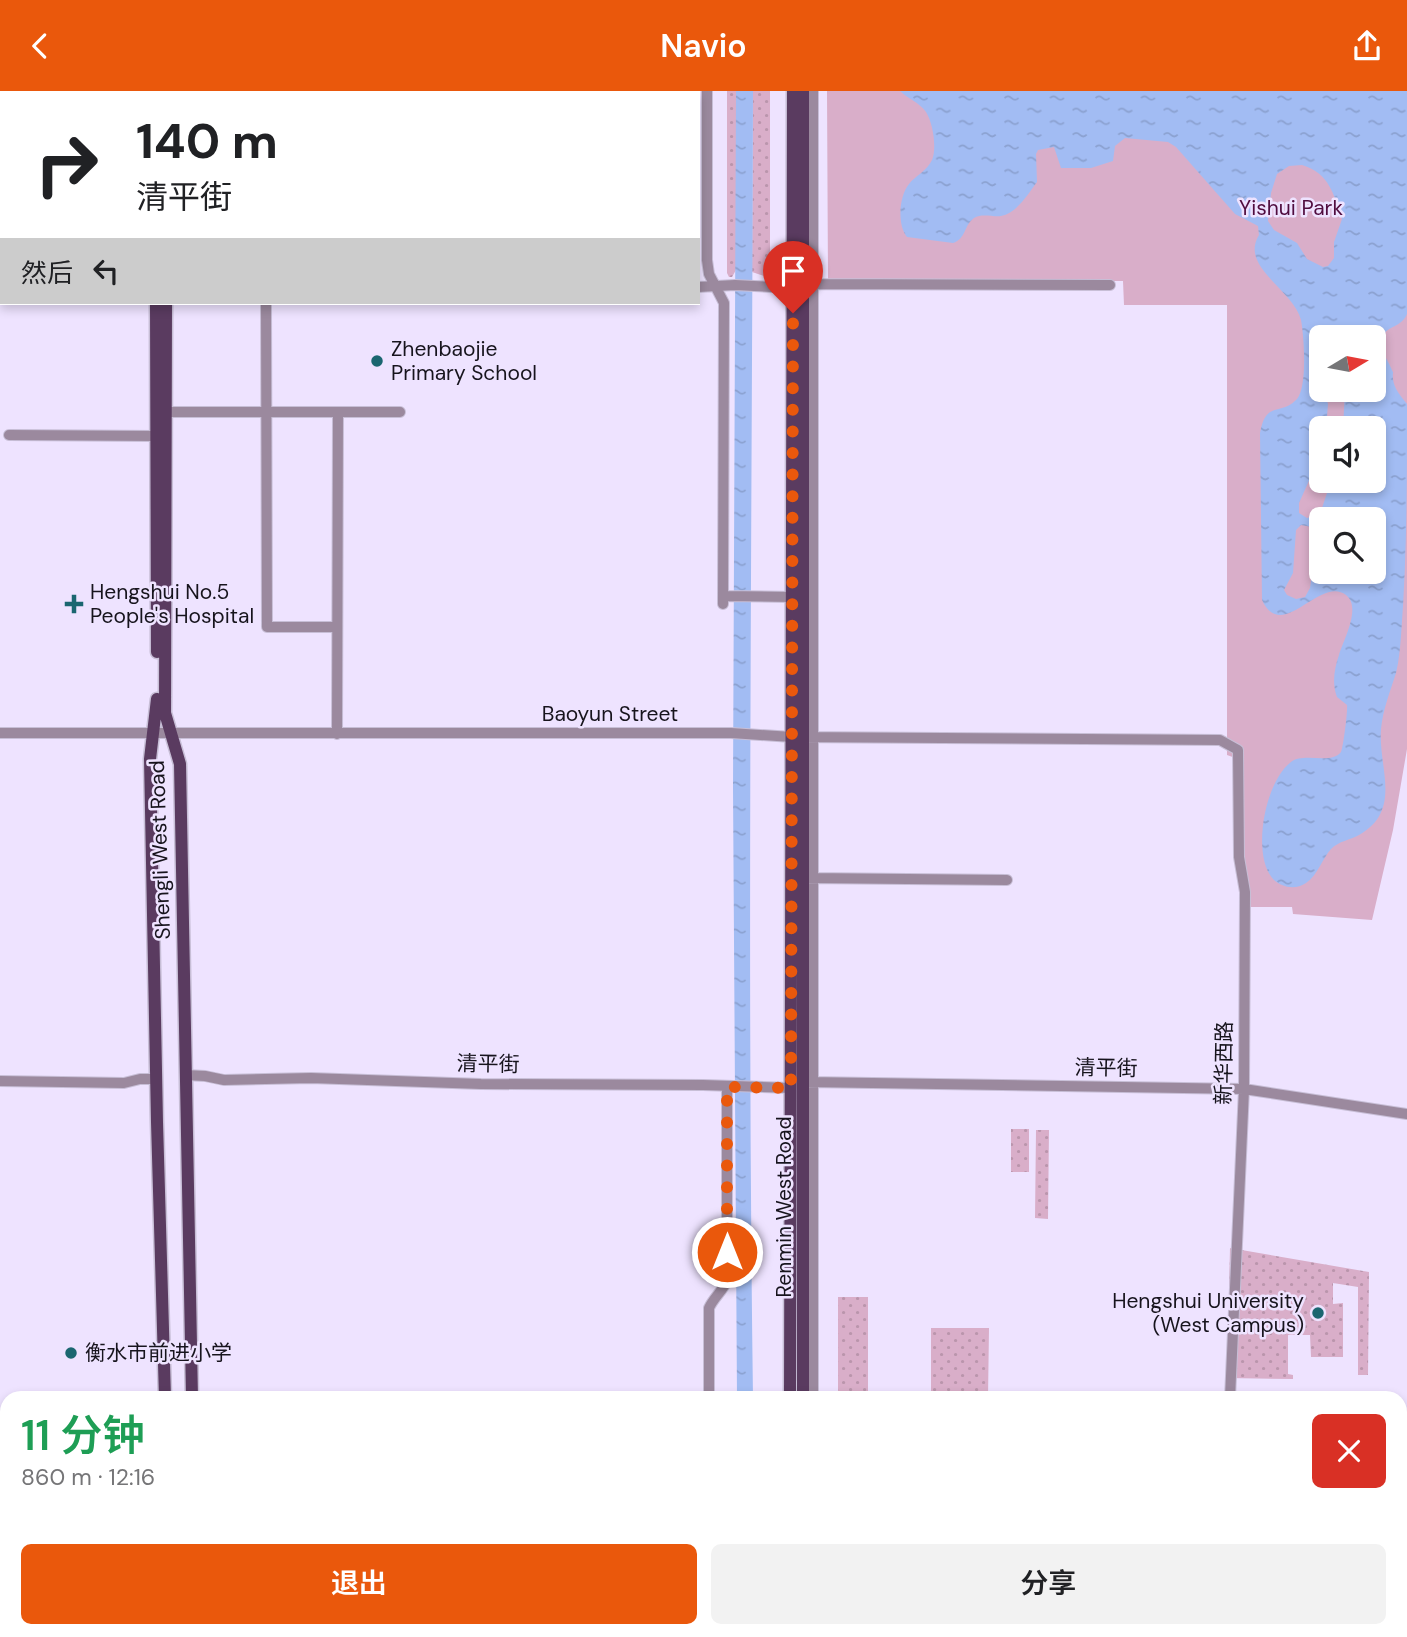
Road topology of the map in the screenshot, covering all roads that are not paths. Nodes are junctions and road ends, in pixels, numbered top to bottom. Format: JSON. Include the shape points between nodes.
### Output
{"nodes":[{"id":1,"x":707,"y":91,"type":"edge"},
{"id":2,"x":793,"y":91,"type":"edge"},
{"id":3,"x":803,"y":91,"type":"edge"},
{"id":4,"x":813,"y":91,"type":"edge"},
{"id":5,"x":813,"y":284,"type":"junction"},
{"id":6,"x":1110,"y":285,"type":"dead end"},
{"id":7,"x":700,"y":287,"type":"edge"},
{"id":8,"x":716,"y":287,"type":"junction"},
{"id":9,"x":793,"y":288,"type":"junction"},
{"id":10,"x":156,"y":305,"type":"edge"},
{"id":11,"x":166,"y":305,"type":"edge"},
{"id":12,"x":266,"y":305,"type":"edge"},
{"id":13,"x":166,"y":412,"type":"junction"},
{"id":14,"x":266,"y":412,"type":"junction"},
{"id":15,"x":338,"y":412,"type":"junction"},
{"id":16,"x":400,"y":412,"type":"dead end"},
{"id":17,"x":9,"y":435,"type":"dead end"},
{"id":18,"x":156,"y":436,"type":"junction"},
{"id":19,"x":792,"y":597,"type":"junction"},
{"id":20,"x":337,"y":627,"type":"junction"},
{"id":21,"x":0,"y":733,"type":"edge"},
{"id":22,"x":153,"y":734,"type":"junction"},
{"id":23,"x":171,"y":734,"type":"junction"},
{"id":24,"x":337,"y":734,"type":"junction"},
{"id":25,"x":802,"y":737,"type":"junction"},
{"id":26,"x":1220,"y":740,"type":"joint"},
{"id":27,"x":808,"y":878,"type":"junction"},
{"id":28,"x":1007,"y":880,"type":"dead end"},
{"id":29,"x":185,"y":1075,"type":"junction"},
{"id":30,"x":156,"y":1079,"type":"junction"},
{"id":31,"x":0,"y":1081,"type":"edge"},
{"id":32,"x":802,"y":1084,"type":"junction"},
{"id":33,"x":730,"y":1087,"type":"junction"},
{"id":34,"x":1244,"y":1089,"type":"junction"},
{"id":35,"x":1407,"y":1114,"type":"edge"},
{"id":36,"x":165,"y":1391,"type":"edge"},
{"id":37,"x":192,"y":1391,"type":"edge"},
{"id":38,"x":709,"y":1391,"type":"edge"},
{"id":39,"x":790,"y":1391,"type":"edge"},
{"id":40,"x":803,"y":1391,"type":"edge"},
{"id":41,"x":813,"y":1391,"type":"edge"},
{"id":42,"x":1230,"y":1391,"type":"edge"}],
"edges":[{"from":1,"to":8,"type":"street","via":[[707,260]]},
{"from":2,"to":9,"type":"main road","name":"Renmin West Road"},
{"from":3,"to":25,"type":"main road","name":"Renmin West Road"},
{"from":4,"to":5,"type":"street"},
{"from":5,"to":6,"type":"street"},
{"from":5,"to":25,"type":"street"},
{"from":7,"to":8,"type":"street"},
{"from":8,"to":9,"type":"street"},
{"from":8,"to":19,"type":"street","via":[[724,303],[726,599]]},
{"from":9,"to":19,"type":"main road","name":"Renmin West Road"},
{"from":10,"to":18,"type":"main road","name":"Shengli West Road"},
{"from":11,"to":13,"type":"main road","name":"Shengli West Road"},
{"from":12,"to":14,"type":"street"},
{"from":13,"to":14,"type":"street"},
{"from":13,"to":23,"type":"main road","name":"Shengli West Road","via":[[165,713]]},
{"from":14,"to":15,"type":"street"},
{"from":14,"to":20,"type":"street","via":[[267,627]]},
{"from":15,"to":16,"type":"street"},
{"from":15,"to":20,"type":"street"},
{"from":17,"to":18,"type":"street"},
{"from":18,"to":22,"type":"main road","name":"Shengli West Road","via":[[157,710]]},
{"from":19,"to":25,"type":"main road","name":"Renmin West Road"},
{"from":20,"to":24,"type":"street"},
{"from":21,"to":22,"type":"street","name":"Baoyun Street"},
{"from":22,"to":23,"type":"street","name":"Baoyun Street"},
{"from":22,"to":30,"type":"main road","name":"Shengli West Road"},
{"from":23,"to":24,"type":"street","name":"Baoyun Street"},
{"from":23,"to":29,"type":"main road","name":"Shengli West Road","via":[[180,764]]},
{"from":24,"to":25,"type":"street","name":"Baoyun Street","via":[[753,733]]},
{"from":25,"to":26,"type":"street","name":"Baoyun Street"},
{"from":25,"to":27,"type":"main road","name":"Renmin West Road"},
{"from":25,"to":32,"type":"main road","name":"Renmin West Road"},
{"from":26,"to":34,"type":"street","name":"新华西路","via":[[1238,750],[1239,857],[1245,893]]},
{"from":27,"to":28,"type":"street"},
{"from":27,"to":32,"type":"main road","name":"Renmin West Road"},
{"from":29,"to":33,"type":"street","name":"清平街","via":[[224,1080]]},
{"from":29,"to":37,"type":"main road","name":"Shengli West Road"},
{"from":30,"to":31,"type":"street","via":[[124,1083]]},
{"from":30,"to":36,"type":"main road","name":"Shengli West Road"},
{"from":32,"to":33,"type":"street","name":"清平街"},
{"from":32,"to":34,"type":"street","name":"清平街"},
{"from":32,"to":39,"type":"main road","name":"Renmin West Road"},
{"from":32,"to":40,"type":"main road","name":"Renmin West Road"},
{"from":32,"to":41,"type":"street"},
{"from":33,"to":38,"type":"street","via":[[727,1280],[709,1308]]},
{"from":34,"to":35,"type":"street","name":"清平街"},
{"from":34,"to":42,"type":"street","name":"新华西路"}]}
